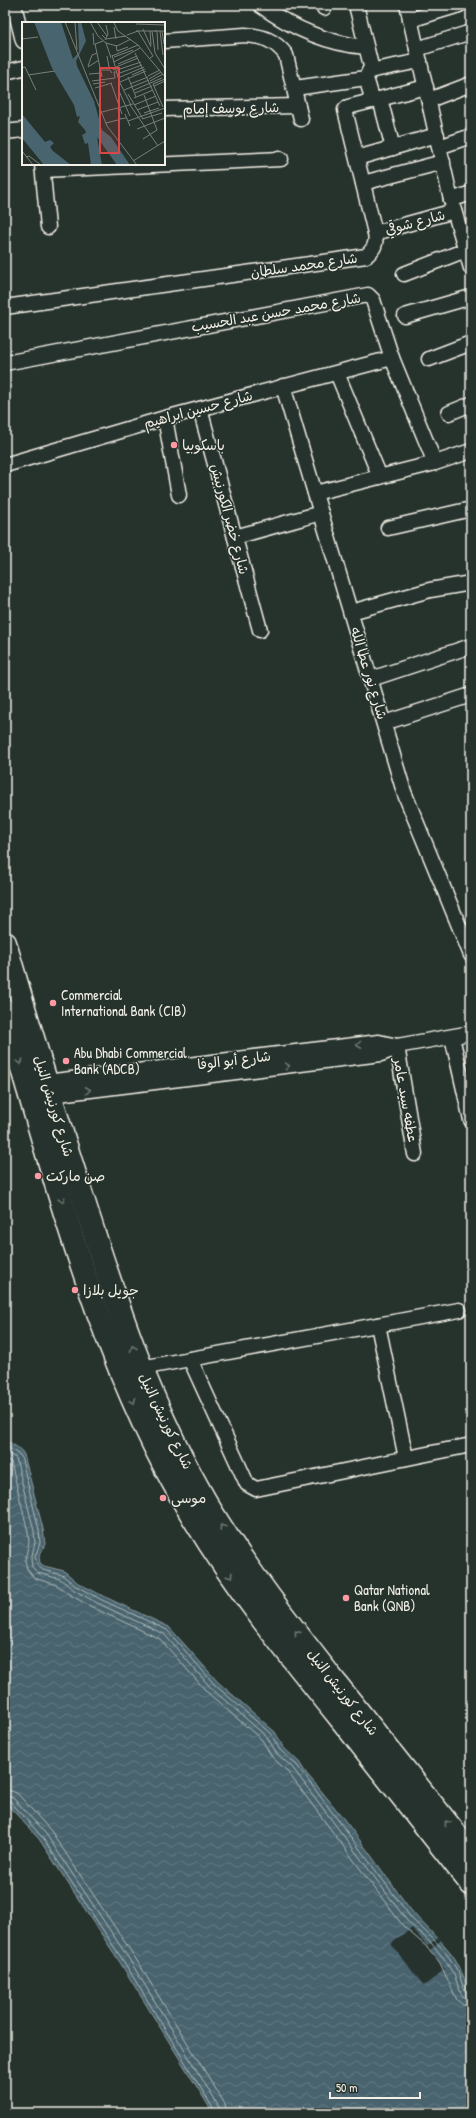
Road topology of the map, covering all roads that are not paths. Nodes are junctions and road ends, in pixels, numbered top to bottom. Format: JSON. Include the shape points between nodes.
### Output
{"nodes":[{"id":1,"x":14,"y":5,"type":"edge"},
{"id":2,"x":260,"y":5,"type":"edge"},
{"id":3,"x":356,"y":5,"type":"edge"},
{"id":4,"x":407,"y":5,"type":"edge"},
{"id":5,"x":459,"y":5,"type":"edge"},
{"id":6,"x":277,"y":12,"type":"edge"},
{"id":7,"x":410,"y":20,"type":"junction"},
{"id":8,"x":471,"y":32,"type":"edge"},
{"id":9,"x":22,"y":37,"type":"edge"},
{"id":10,"x":268,"y":39,"type":"junction"},
{"id":11,"x":165,"y":41,"type":"edge"},
{"id":12,"x":366,"y":47,"type":"junction"},
{"id":13,"x":418,"y":55,"type":"junction"},
{"id":14,"x":22,"y":68,"type":"edge"},
{"id":15,"x":5,"y":72,"type":"edge"},
{"id":16,"x":369,"y":74,"type":"junction"},
{"id":17,"x":471,"y":84,"type":"edge"},
{"id":18,"x":295,"y":88,"type":"junction"},
{"id":19,"x":428,"y":94,"type":"junction"},
{"id":20,"x":376,"y":100,"type":"junction"},
{"id":21,"x":165,"y":109,"type":"edge"},
{"id":22,"x":22,"y":130,"type":"edge"},
{"id":23,"x":5,"y":132,"type":"edge"},
{"id":24,"x":471,"y":136,"type":"edge"},
{"id":25,"x":438,"y":141,"type":"junction"},
{"id":26,"x":393,"y":148,"type":"junction"},
{"id":27,"x":357,"y":158,"type":"junction"},
{"id":28,"x":281,"y":159,"type":"dead end"},
{"id":29,"x":443,"y":162,"type":"junction"},
{"id":30,"x":165,"y":163,"type":"edge"},
{"id":31,"x":102,"y":165,"type":"edge"},
{"id":32,"x":43,"y":167,"type":"edge"},
{"id":33,"x":363,"y":183,"type":"junction"},
{"id":34,"x":471,"y":193,"type":"edge"},
{"id":35,"x":453,"y":206,"type":"junction"},
{"id":36,"x":48,"y":227,"type":"dead end"},
{"id":37,"x":375,"y":233,"type":"junction"},
{"id":38,"x":468,"y":249,"type":"edge"},
{"id":39,"x":471,"y":268,"type":"edge"},
{"id":40,"x":404,"y":274,"type":"dead end"},
{"id":41,"x":471,"y":297,"type":"edge"},
{"id":42,"x":5,"y":307,"type":"edge"},
{"id":43,"x":405,"y":316,"type":"dead end"},
{"id":44,"x":471,"y":343,"type":"edge"},
{"id":45,"x":392,"y":358,"type":"junction"},
{"id":46,"x":429,"y":359,"type":"dead end"},
{"id":47,"x":5,"y":363,"type":"edge"},
{"id":48,"x":337,"y":373,"type":"junction"},
{"id":49,"x":283,"y":386,"type":"junction"},
{"id":50,"x":471,"y":404,"type":"edge"},
{"id":51,"x":200,"y":409,"type":"junction"},
{"id":52,"x":449,"y":413,"type":"dead end"},
{"id":53,"x":165,"y":418,"type":"junction"},
{"id":54,"x":471,"y":451,"type":"edge"},
{"id":55,"x":435,"y":464,"type":"junction"},
{"id":56,"x":5,"y":465,"type":"edge"},
{"id":57,"x":380,"y":477,"type":"junction"},
{"id":58,"x":315,"y":493,"type":"junction"},
{"id":59,"x":180,"y":496,"type":"dead end"},
{"id":60,"x":471,"y":508,"type":"edge"},
{"id":61,"x":321,"y":513,"type":"junction"},
{"id":62,"x":388,"y":528,"type":"dead end"},
{"id":63,"x":235,"y":537,"type":"junction"},
{"id":64,"x":471,"y":583,"type":"edge"},
{"id":65,"x":351,"y":612,"type":"junction"},
{"id":66,"x":260,"y":630,"type":"dead end"},
{"id":67,"x":471,"y":646,"type":"edge"},
{"id":68,"x":371,"y":679,"type":"junction"},
{"id":69,"x":471,"y":695,"type":"edge"},
{"id":70,"x":384,"y":723,"type":"junction"},
{"id":71,"x":5,"y":943,"type":"edge"},
{"id":72,"x":471,"y":955,"type":"edge"},
{"id":73,"x":5,"y":1011,"type":"edge"},
{"id":74,"x":471,"y":1033,"type":"edge"},
{"id":75,"x":452,"y":1038,"type":"junction"},
{"id":76,"x":397,"y":1046,"type":"junction"},
{"id":77,"x":48,"y":1088,"type":"junction"},
{"id":78,"x":471,"y":1120,"type":"edge"},
{"id":79,"x":415,"y":1154,"type":"dead end"},
{"id":80,"x":459,"y":1310,"type":"dead end"},
{"id":81,"x":378,"y":1325,"type":"junction"},
{"id":82,"x":190,"y":1359,"type":"junction"},
{"id":83,"x":141,"y":1368,"type":"junction"},
{"id":84,"x":471,"y":1445,"type":"edge"},
{"id":85,"x":406,"y":1458,"type":"junction"},
{"id":86,"x":471,"y":1853,"type":"edge"},
{"id":87,"x":471,"y":1884,"type":"edge"}],
"edges":[{"from":1,"to":9,"type":"street"},
{"from":2,"to":6,"type":"street"},
{"from":3,"to":12,"type":"street"},
{"from":4,"to":7,"type":"street"},
{"from":5,"to":7,"type":"street"},
{"from":6,"to":10,"type":"street"},
{"from":6,"to":12,"type":"street","via":[[316,36],[332,42]]},
{"from":7,"to":13,"type":"street"},
{"from":8,"to":13,"type":"street"},
{"from":10,"to":11,"type":"street","via":[[245,35]]},
{"from":10,"to":18,"type":"street","via":[[279,46],[286,55]]},
{"from":12,"to":16,"type":"street"},
{"from":13,"to":16,"type":"street"},
{"from":13,"to":19,"type":"street"},
{"from":14,"to":15,"type":"street"},
{"from":16,"to":18,"type":"street"},
{"from":16,"to":20,"type":"street"},
{"from":17,"to":19,"type":"street","name":"شارع محمد سلطان"},
{"from":18,"to":21,"type":"street","name":"شارع يوسف إمام","via":[[300,113]]},
{"from":19,"to":20,"type":"street","name":"شارع محمد سلطان"},
{"from":19,"to":25,"type":"street"},
{"from":20,"to":26,"type":"street"},
{"from":20,"to":27,"type":"street","name":"شارع محمد سلطان","via":[[345,110]]},
{"from":22,"to":23,"type":"street"},
{"from":24,"to":25,"type":"street"},
{"from":25,"to":26,"type":"street"},
{"from":25,"to":29,"type":"street"},
{"from":26,"to":27,"type":"street"},
{"from":27,"to":33,"type":"street","name":"شارع محمد سلطان"},
{"from":28,"to":30,"type":"street"},
{"from":29,"to":33,"type":"street"},
{"from":29,"to":35,"type":"street"},
{"from":31,"to":32,"type":"street"},
{"from":32,"to":36,"type":"street"},
{"from":33,"to":37,"type":"street","name":"شارع محمد سلطان"},
{"from":34,"to":35,"type":"street","name":"شارع شوقي"},
{"from":35,"to":37,"type":"street","name":"شارع شوقي"},
{"from":35,"to":38,"type":"street"},
{"from":37,"to":42,"type":"street","name":"شارع محمد سلطان","via":[[376,242],[373,250],[366,256],[357,258]]},
{"from":38,"to":39,"type":"street"},
{"from":38,"to":40,"type":"street"},
{"from":41,"to":43,"type":"street"},
{"from":44,"to":46,"type":"street"},
{"from":45,"to":47,"type":"street","name":"شارع محمد حسن عبد الحسيب","via":[[373,300],[364,295]]},
{"from":45,"to":48,"type":"street","name":"شارع حسين ابراهيم"},
{"from":45,"to":55,"type":"street","name":"شارع محمد حسن عبد الحسيب"},
{"from":48,"to":49,"type":"street","name":"شارع حسين ابراهيم"},
{"from":48,"to":57,"type":"street"},
{"from":49,"to":51,"type":"street","name":"شارع حسين ابراهيم"},
{"from":49,"to":58,"type":"street","name":"شارع نور عطا الله"},
{"from":50,"to":52,"type":"street"},
{"from":51,"to":53,"type":"street","name":"شارع حسين ابراهيم"},
{"from":51,"to":63,"type":"street","name":"شارع خضر الكورنيش"},
{"from":53,"to":56,"type":"street","name":"شارع حسين ابراهيم"},
{"from":53,"to":59,"type":"street"},
{"from":54,"to":55,"type":"street"},
{"from":55,"to":57,"type":"street"},
{"from":57,"to":58,"type":"street"},
{"from":58,"to":61,"type":"street","name":"شارع نور عطا الله"},
{"from":60,"to":62,"type":"street"},
{"from":61,"to":63,"type":"street"},
{"from":61,"to":65,"type":"street","name":"شارع نور عطا الله"},
{"from":63,"to":66,"type":"street","name":"شارع خضر الكورنيش"},
{"from":64,"to":65,"type":"street","via":[[430,590]]},
{"from":65,"to":68,"type":"street","name":"شارع نور عطا الله"},
{"from":67,"to":68,"type":"street"},
{"from":68,"to":70,"type":"street","name":"شارع نور عطا الله"},
{"from":69,"to":70,"type":"street"},
{"from":70,"to":72,"type":"street","name":"شارع نور عطا الله","via":[[404,792]]},
{"from":71,"to":77,"type":"highway","name":"شارع كورنيش النيل"},
{"from":73,"to":87,"type":"highway","name":"شارع كورنيش النيل","one_way":true,"via":[[105,1333],[160,1457],[193,1518],[230,1576]]},
{"from":74,"to":75,"type":"street","name":"شارع أبو الوفا"},
{"from":75,"to":76,"type":"street","name":"شارع أبو الوفا"},
{"from":75,"to":78,"type":"street"},
{"from":76,"to":77,"type":"street","name":"شارع أبو الوفا","via":[[381,1054]]},
{"from":76,"to":79,"type":"street","name":"عطفه سيد عامر"},
{"from":83,"to":77,"type":"highway","name":"شارع كورنيش النيل","one_way":true,"via":[[124,1327]]},
{"from":80,"to":81,"type":"street"},
{"from":81,"to":82,"type":"street"},
{"from":81,"to":85,"type":"street"},
{"from":82,"to":83,"type":"street"},
{"from":82,"to":85,"type":"street","via":[[247,1484],[251,1487]]},
{"from":86,"to":83,"type":"highway","name":"شارع كورنيش النيل","one_way":true,"via":[[286,1619],[246,1564],[210,1508],[178,1448]]},
{"from":84,"to":85,"type":"street"}]}
